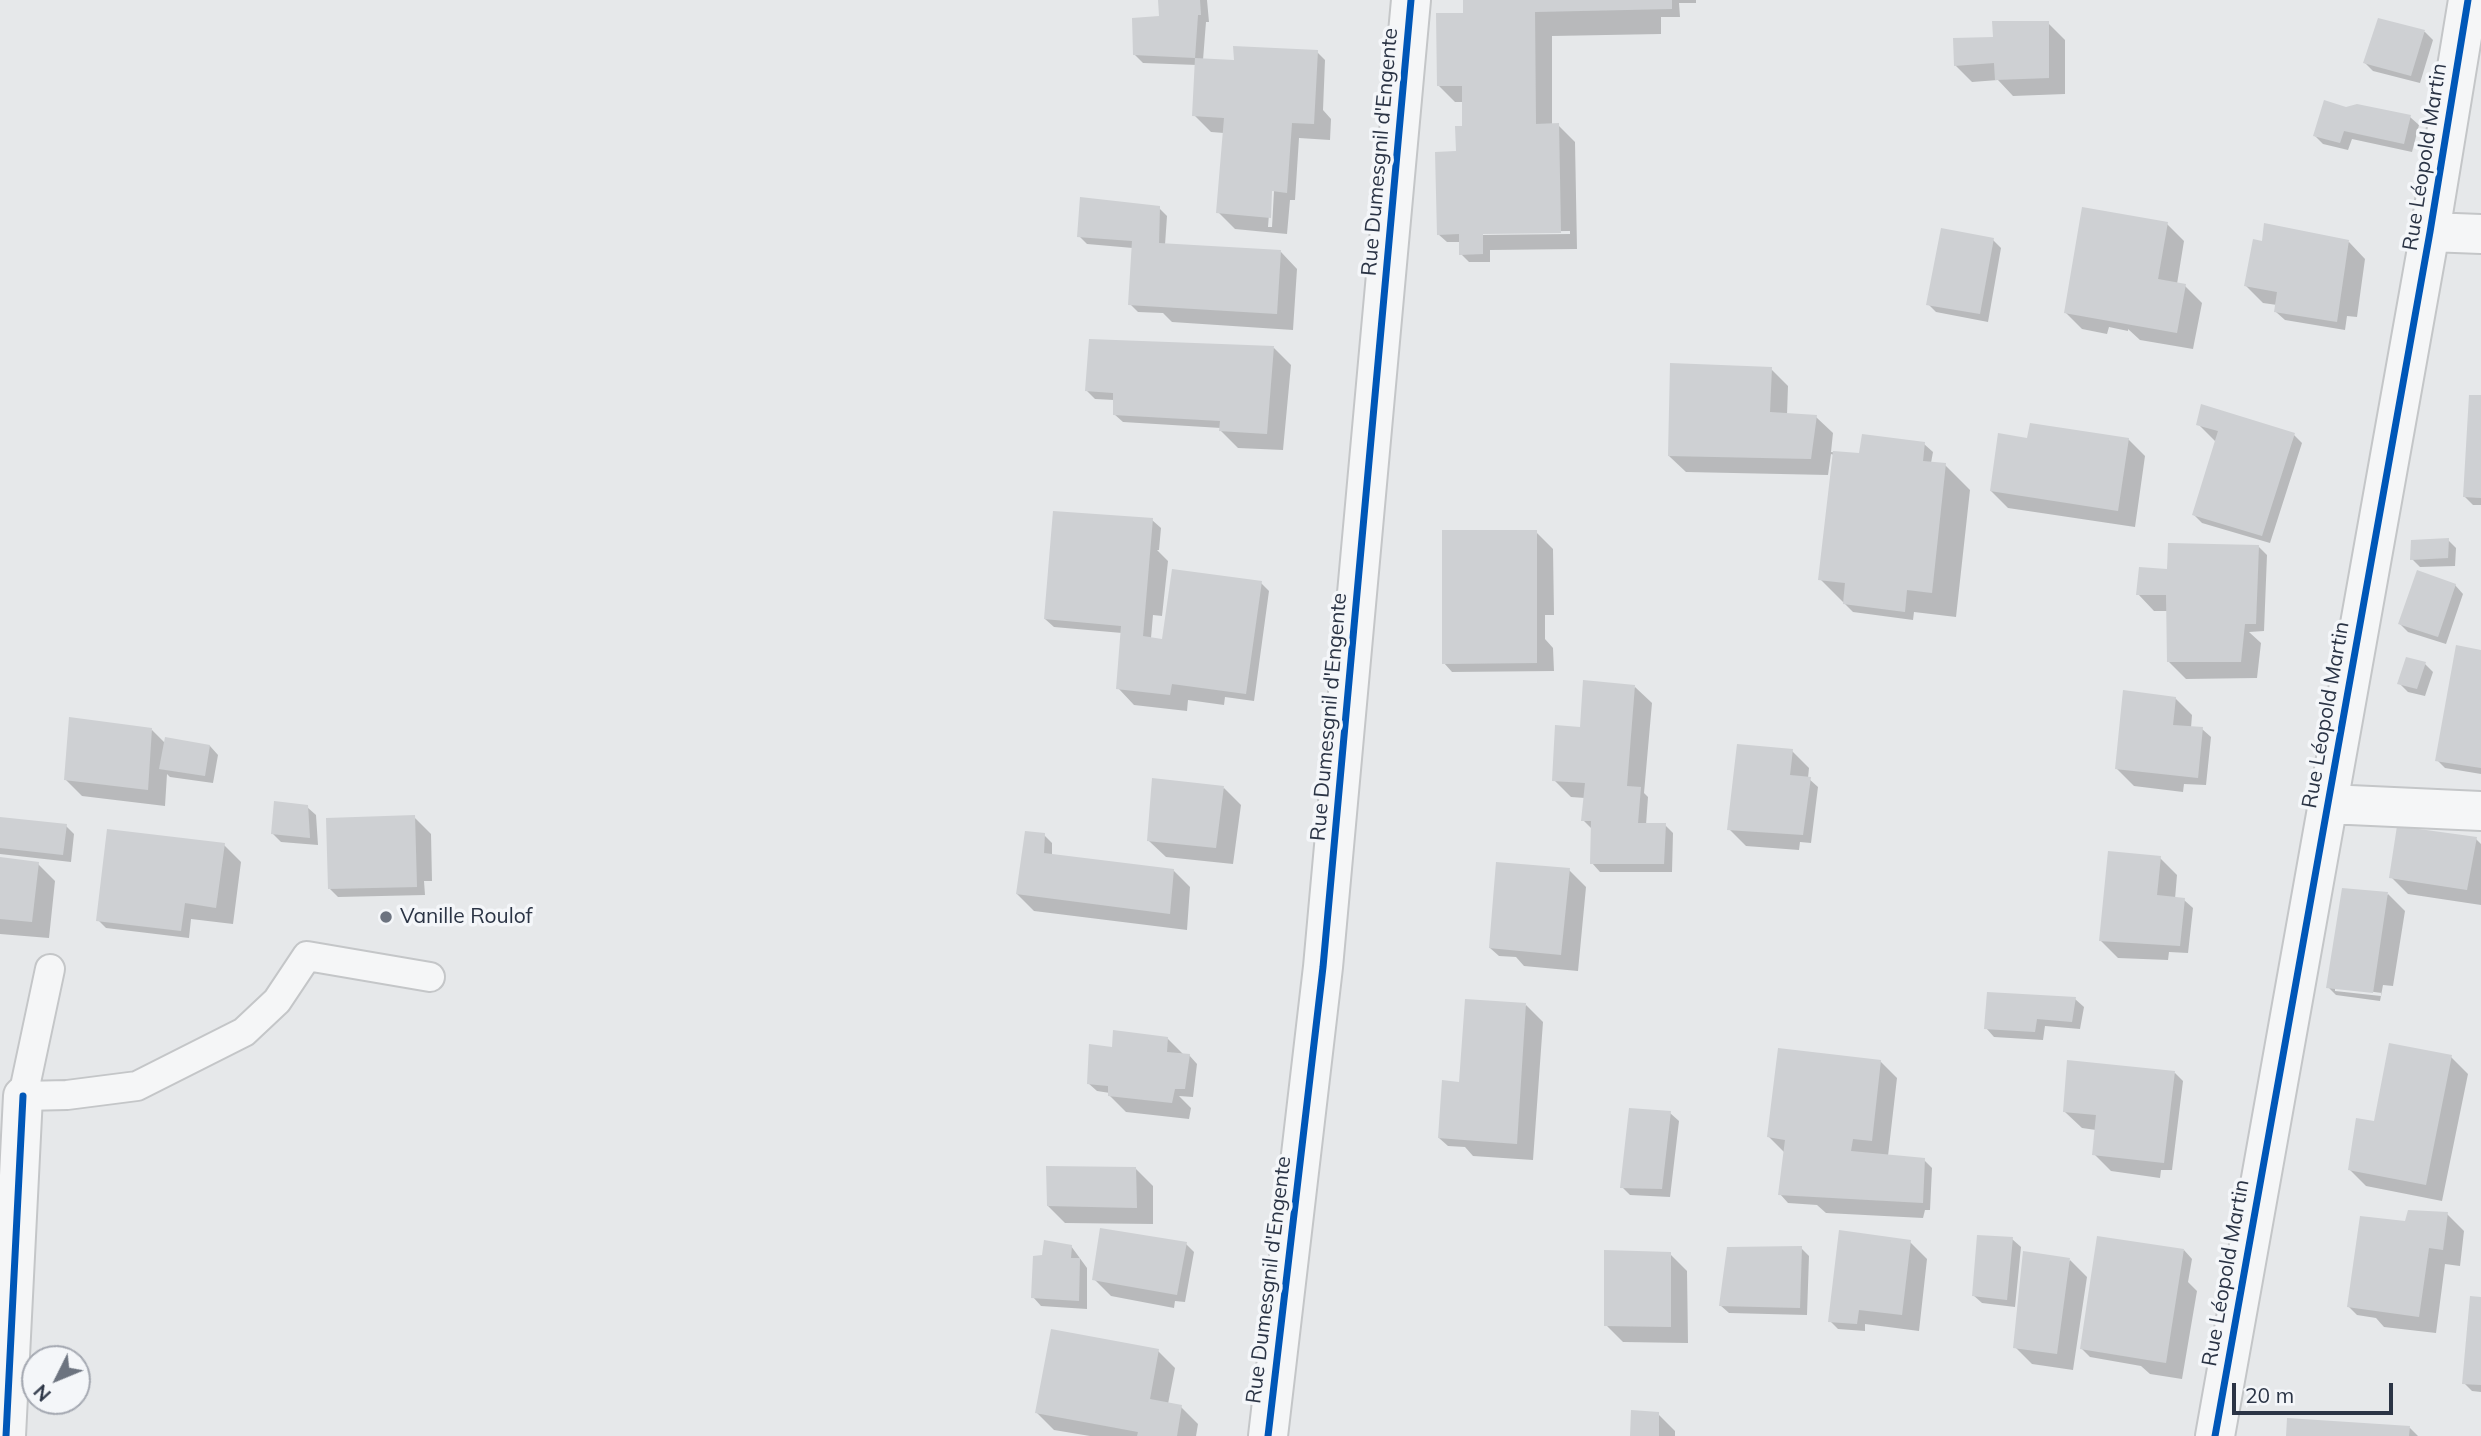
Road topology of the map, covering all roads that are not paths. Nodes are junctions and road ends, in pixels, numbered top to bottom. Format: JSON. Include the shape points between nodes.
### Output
{"nodes":[{"id":1,"x":1411,"y":0,"type":"edge"},
{"id":2,"x":2468,"y":0,"type":"edge"},
{"id":3,"x":2430,"y":232,"type":"junction"},
{"id":4,"x":2481,"y":234,"type":"edge"},
{"id":5,"x":2328,"y":804,"type":"junction"},
{"id":6,"x":2481,"y":811,"type":"edge"},
{"id":7,"x":50,"y":969,"type":"dead end"},
{"id":8,"x":430,"y":977,"type":"dead end"},
{"id":9,"x":23,"y":1096,"type":"junction"},
{"id":10,"x":6,"y":1436,"type":"edge"},
{"id":11,"x":1268,"y":1436,"type":"edge"},
{"id":12,"x":2215,"y":1436,"type":"edge"}],
"edges":[{"from":1,"to":11,"type":"street","name":"Rue Dumesgnil d'Engente","via":[[1324,967]]},
{"from":2,"to":3,"type":"street","name":"Rue Léopold Martin"},
{"from":3,"to":4,"type":"street"},
{"from":3,"to":5,"type":"street","name":"Rue Léopold Martin"},
{"from":5,"to":6,"type":"street"},
{"from":5,"to":12,"type":"street","name":"Rue Léopold Martin"},
{"from":7,"to":9,"type":"lane"},
{"from":8,"to":9,"type":"lane","via":[[307,956],[277,1001],[244,1032],[137,1086]]},
{"from":9,"to":10,"type":"street"}]}
